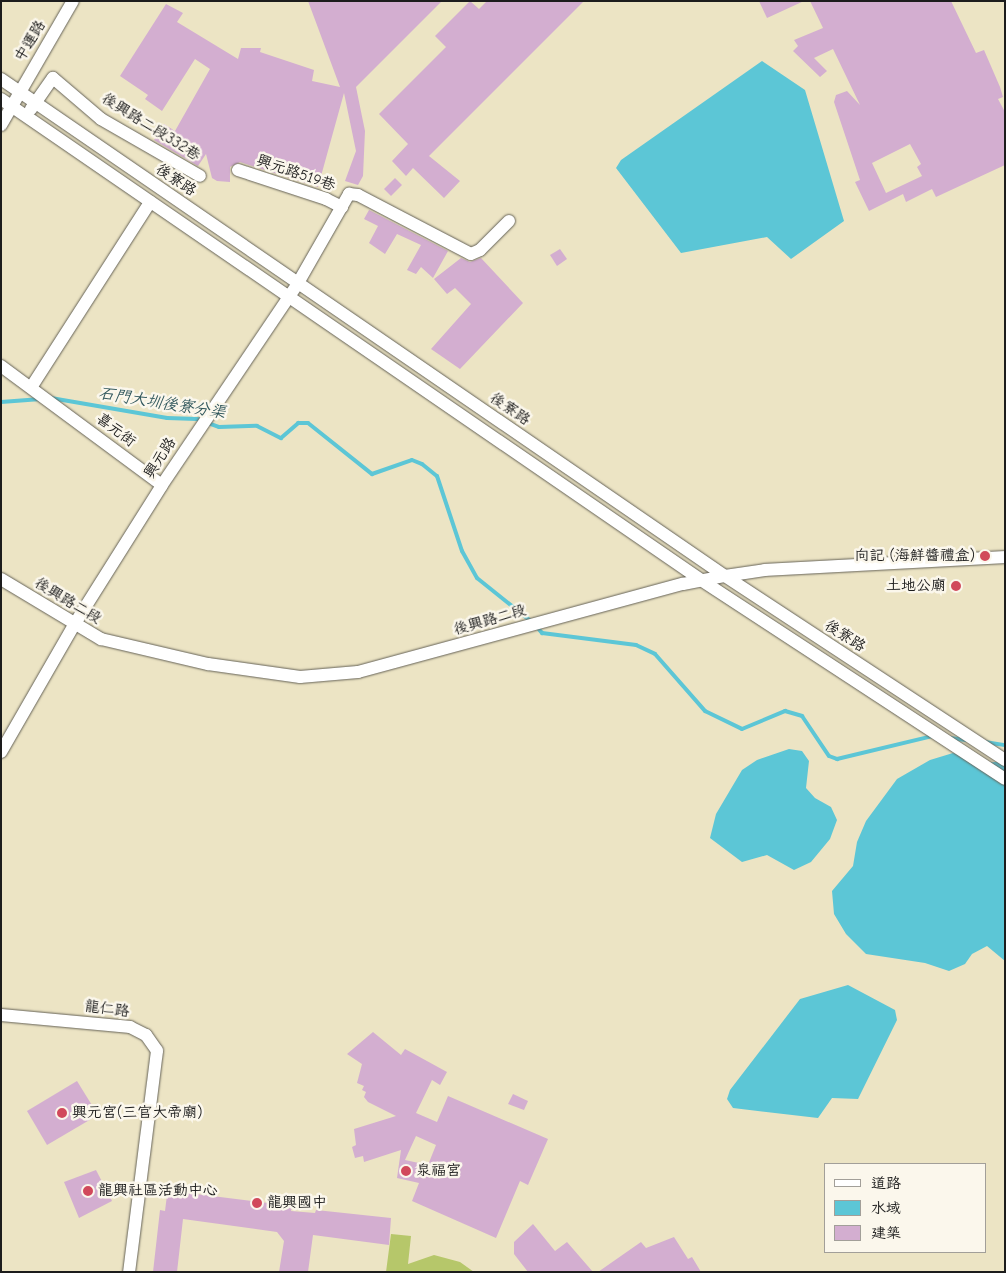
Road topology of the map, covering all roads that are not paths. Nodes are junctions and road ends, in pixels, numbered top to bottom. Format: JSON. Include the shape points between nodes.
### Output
{"nodes":[{"id":1,"x":73,"y":1,"type":"edge"},
{"id":2,"x":1,"y":79,"type":"edge"},
{"id":3,"x":18,"y":92,"type":"junction"},
{"id":4,"x":6,"y":103,"type":"edge"},
{"id":5,"x":35,"y":103,"type":"junction"},
{"id":6,"x":26,"y":117,"type":"junction"},
{"id":7,"x":1,"y":126,"type":"edge"},
{"id":8,"x":238,"y":170,"type":"dead end"},
{"id":9,"x":200,"y":176,"type":"dead end"},
{"id":10,"x":150,"y":202,"type":"junction"},
{"id":11,"x":342,"y":207,"type":"junction"},
{"id":12,"x":509,"y":221,"type":"dead end"},
{"id":13,"x":298,"y":283,"type":"junction"},
{"id":14,"x":288,"y":296,"type":"junction"},
{"id":15,"x":1,"y":366,"type":"edge"},
{"id":16,"x":32,"y":386,"type":"junction"},
{"id":17,"x":162,"y":485,"type":"junction"},
{"id":18,"x":1005,"y":557,"type":"edge"},
{"id":19,"x":725,"y":576,"type":"junction"},
{"id":20,"x":1,"y":579,"type":"edge"},
{"id":21,"x":701,"y":580,"type":"junction"},
{"id":22,"x":74,"y":625,"type":"junction"},
{"id":23,"x":1,"y":752,"type":"edge"},
{"id":24,"x":1005,"y":760,"type":"edge"},
{"id":25,"x":1005,"y":779,"type":"edge"},
{"id":26,"x":1,"y":1014,"type":"edge"},
{"id":27,"x":129,"y":1272,"type":"edge"}],
"edges":[{"from":1,"to":3,"type":"street","name":"中運路"},
{"from":2,"to":3,"type":"street","name":"後寮路"},
{"from":3,"to":4,"type":"street","name":"中運路"},
{"from":3,"to":5,"type":"street","name":"後寮路"},
{"from":4,"to":6,"type":"street"},
{"from":4,"to":7,"type":"street","name":"中運路"},
{"from":5,"to":6,"type":"street","name":"後興路二段332巷"},
{"from":5,"to":9,"type":"street","name":"後興路二段332巷","via":[[53,78],[101,119]]},
{"from":5,"to":13,"type":"street","name":"後寮路"},
{"from":6,"to":10,"type":"street"},
{"from":8,"to":11,"type":"street","name":"興元路519巷"},
{"from":10,"to":14,"type":"street"},
{"from":10,"to":16,"type":"street"},
{"from":11,"to":12,"type":"street","name":"興元路","via":[[350,194],[358,195],[471,254],[480,250]]},
{"from":11,"to":13,"type":"street","name":"興元路"},
{"from":13,"to":14,"type":"street","name":"興元路"},
{"from":13,"to":19,"type":"street","name":"後寮路"},
{"from":14,"to":17,"type":"street","name":"興元路"},
{"from":14,"to":21,"type":"street"},
{"from":15,"to":16,"type":"street","name":"喜元街"},
{"from":16,"to":17,"type":"street","name":"喜元街"},
{"from":17,"to":22,"type":"street","name":"興元路"},
{"from":18,"to":19,"type":"street","name":"後興路二段","via":[[765,570]]},
{"from":19,"to":21,"type":"street","name":"後興路二段"},
{"from":19,"to":24,"type":"street","name":"後寮路"},
{"from":20,"to":22,"type":"street","name":"後興路二段"},
{"from":21,"to":22,"type":"street","name":"後興路二段","via":[[358,672],[329,676],[269,675],[208,664],[101,639]]},
{"from":21,"to":25,"type":"street"},
{"from":22,"to":23,"type":"street","name":"興元路"},
{"from":26,"to":27,"type":"street","name":"龍仁路","via":[[130,1027],[146,1035],[157,1051]]}]}
